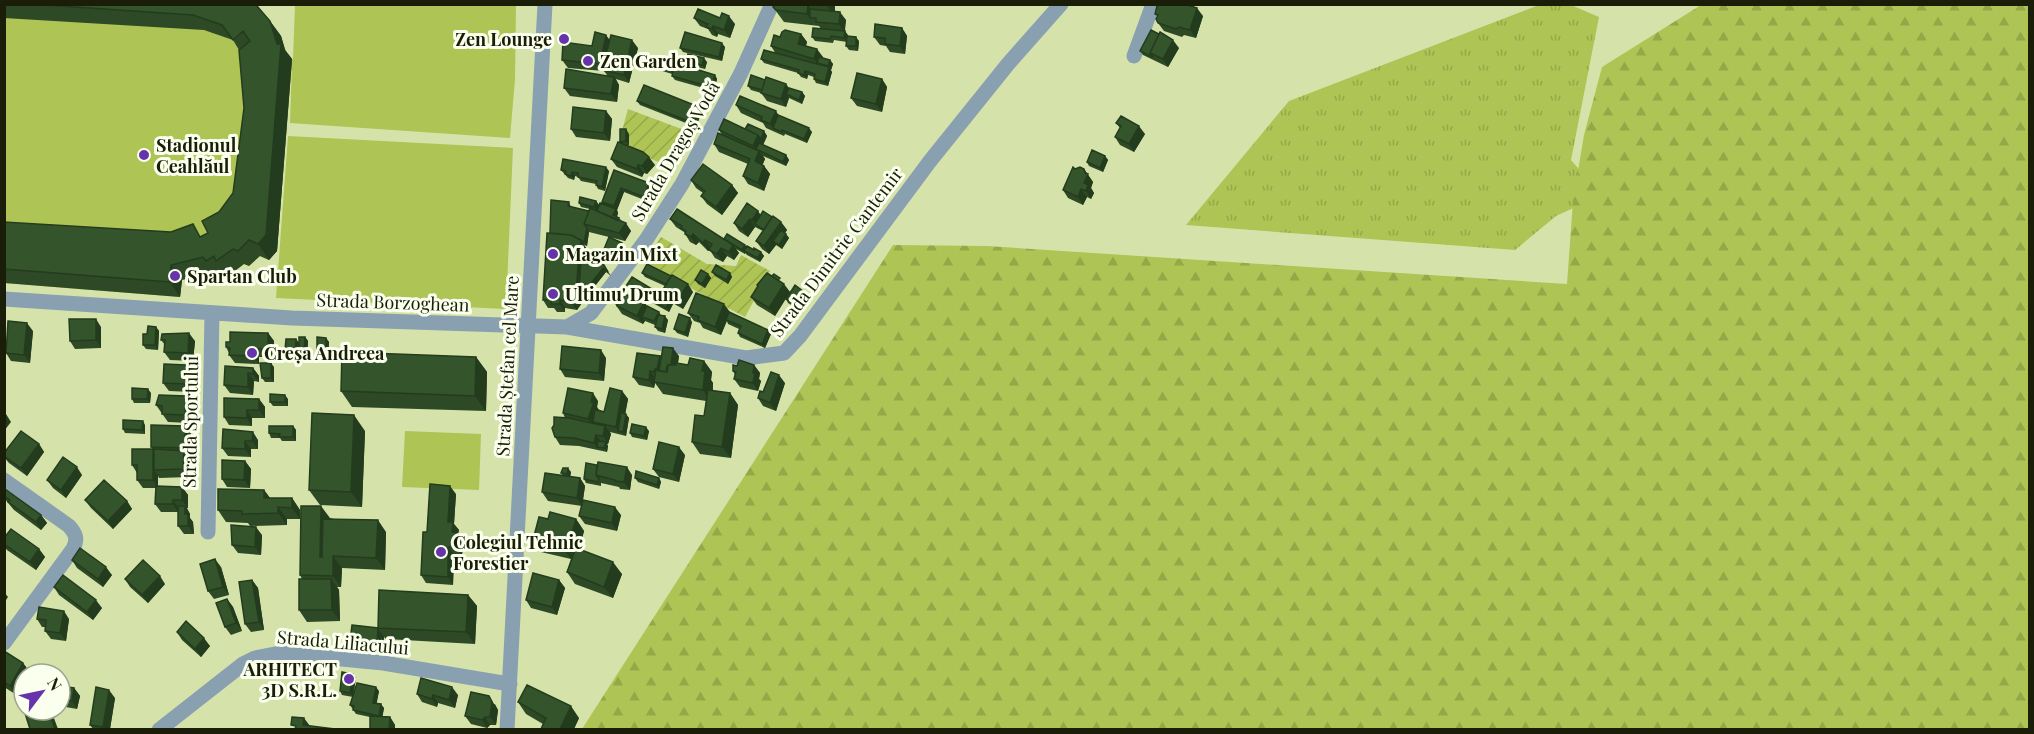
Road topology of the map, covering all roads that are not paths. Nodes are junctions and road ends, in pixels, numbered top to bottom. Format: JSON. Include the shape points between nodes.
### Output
{"nodes":[{"id":1,"x":544,"y":4,"type":"edge"},
{"id":2,"x":772,"y":4,"type":"edge"},
{"id":3,"x":1061,"y":4,"type":"edge"},
{"id":4,"x":1153,"y":4,"type":"edge"},
{"id":5,"x":1134,"y":56,"type":"dead end"},
{"id":6,"x":4,"y":299,"type":"edge"},
{"id":7,"x":212,"y":313,"type":"junction"},
{"id":8,"x":529,"y":326,"type":"junction"},
{"id":9,"x":567,"y":327,"type":"junction"},
{"id":10,"x":4,"y":480,"type":"edge"},
{"id":11,"x":208,"y":532,"type":"dead end"},
{"id":12,"x":4,"y":643,"type":"edge"},
{"id":13,"x":510,"y":684,"type":"junction"},
{"id":14,"x":159,"y":729,"type":"edge"},
{"id":15,"x":507,"y":729,"type":"edge"}],
"edges":[{"from":1,"to":8,"type":"street","name":"Strada Ștefan cel Mare"},
{"from":2,"to":9,"type":"street","name":"Strada Dragoș Vodă","via":[[741,73],[682,184],[591,314]]},
{"from":3,"to":9,"type":"street","name":"Strada Dimitrie Cantemir","via":[[930,161],[784,353],[746,358]]},
{"from":4,"to":5,"type":"street"},
{"from":6,"to":7,"type":"street","name":"Strada Borzoghean"},
{"from":7,"to":8,"type":"street","name":"Strada Borzoghean"},
{"from":7,"to":11,"type":"street","name":"Strada Sportului"},
{"from":8,"to":9,"type":"street","name":"Strada Dimitrie Cantemir"},
{"from":8,"to":13,"type":"street","name":"Strada Ștefan cel Mare"},
{"from":10,"to":12,"type":"street","via":[[69,526],[77,541]]},
{"from":13,"to":14,"type":"street","name":"Strada Liliacului","via":[[383,663],[273,654],[243,664]]},
{"from":13,"to":15,"type":"street","name":"Strada Ștefan cel Mare"}]}
